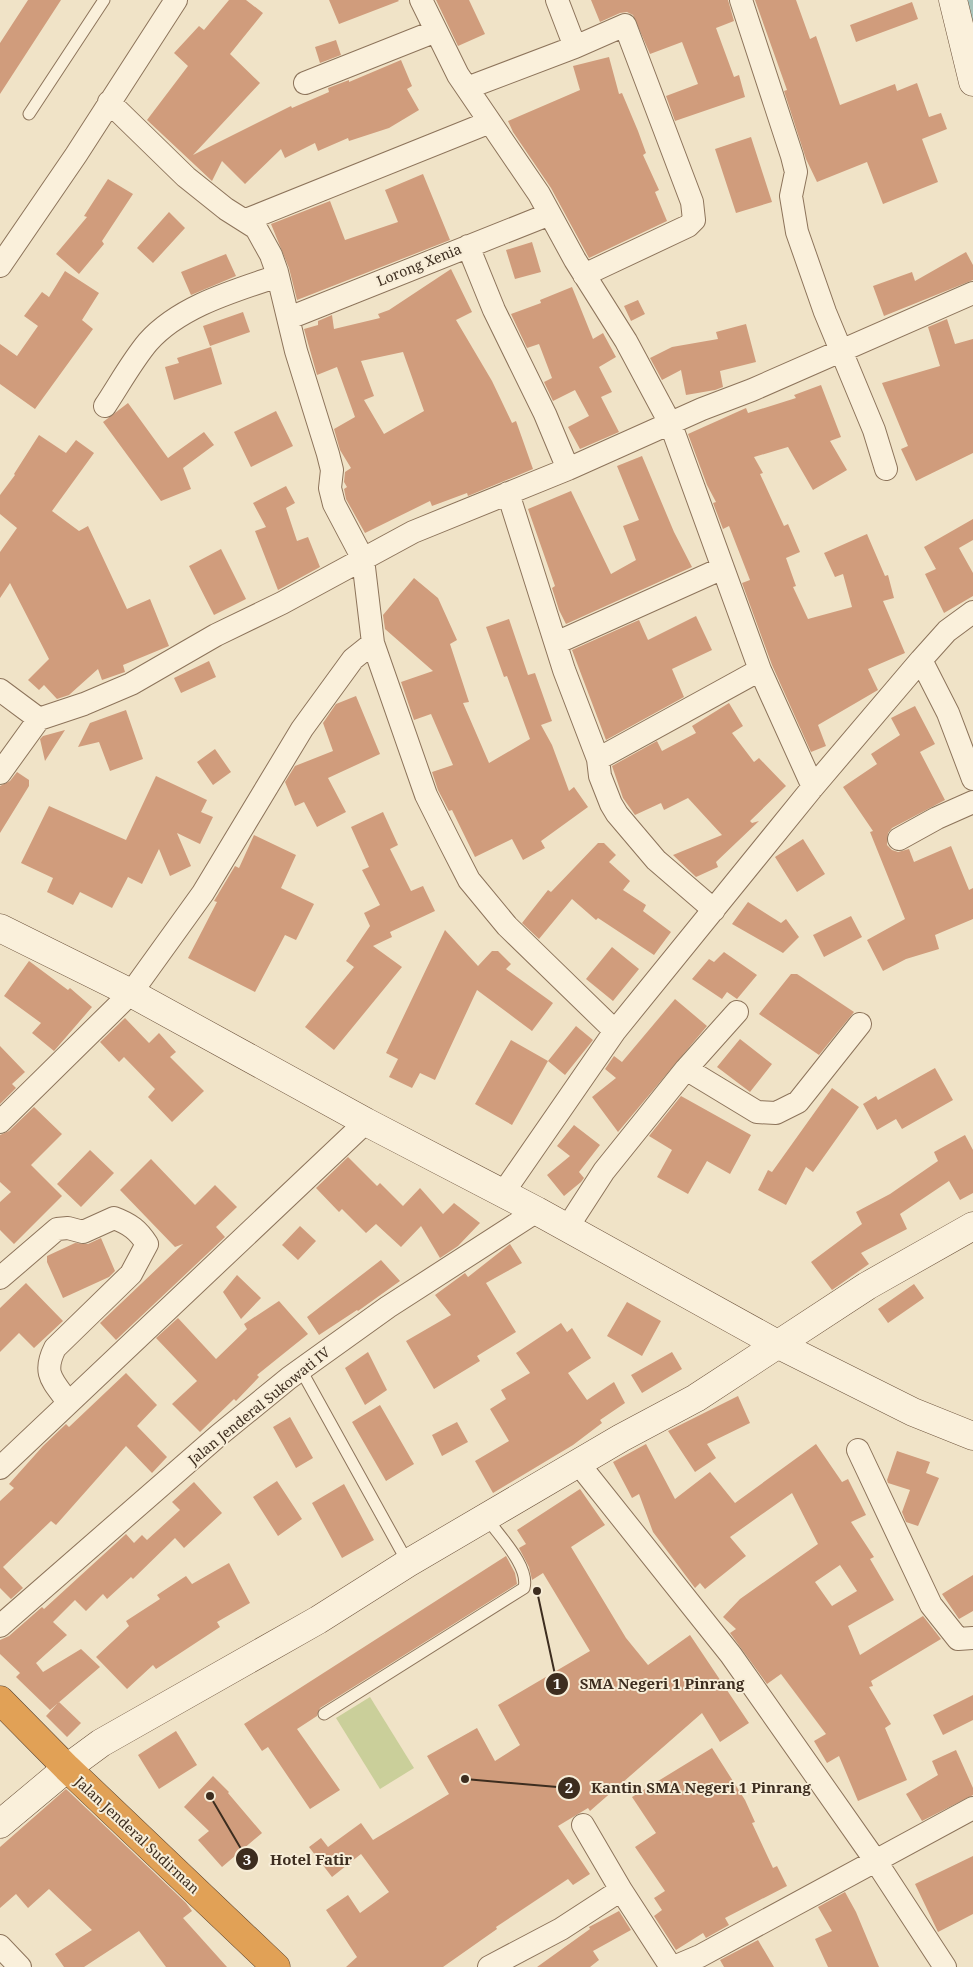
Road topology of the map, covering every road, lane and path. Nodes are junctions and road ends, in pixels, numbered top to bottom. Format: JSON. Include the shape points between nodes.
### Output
{"nodes":[{"id":1,"x":104,"y":0,"type":"edge"},
{"id":2,"x":421,"y":0,"type":"edge"},
{"id":3,"x":557,"y":0,"type":"edge"},
{"id":4,"x":741,"y":0,"type":"edge"},
{"id":5,"x":953,"y":0,"type":"edge"},
{"id":6,"x":171,"y":2,"type":"edge"},
{"id":7,"x":436,"y":31,"type":"junction"},
{"id":8,"x":575,"y":47,"type":"junction"},
{"id":9,"x":973,"y":82,"type":"edge"},
{"id":10,"x":305,"y":83,"type":"dead end"},
{"id":11,"x":467,"y":88,"type":"junction"},
{"id":12,"x":109,"y":102,"type":"junction"},
{"id":13,"x":29,"y":114,"type":"dead end"},
{"id":14,"x":490,"y":122,"type":"junction"},
{"id":15,"x":550,"y":214,"type":"junction"},
{"id":16,"x":246,"y":220,"type":"junction"},
{"id":17,"x":468,"y":246,"type":"junction"},
{"id":18,"x":0,"y":266,"type":"edge"},
{"id":19,"x":584,"y":275,"type":"junction"},
{"id":20,"x":278,"y":276,"type":"junction"},
{"id":21,"x":973,"y":293,"type":"edge"},
{"id":22,"x":289,"y":318,"type":"junction"},
{"id":23,"x":842,"y":349,"type":"junction"},
{"id":24,"x":105,"y":406,"type":"dead end"},
{"id":25,"x":671,"y":425,"type":"junction"},
{"id":26,"x":568,"y":469,"type":"junction"},
{"id":27,"x":886,"y":469,"type":"dead end"},
{"id":28,"x":508,"y":493,"type":"junction"},
{"id":29,"x":363,"y":559,"type":"junction"},
{"id":30,"x":723,"y":568,"type":"junction"},
{"id":31,"x":973,"y":612,"type":"edge"},
{"id":32,"x":373,"y":643,"type":"junction"},
{"id":33,"x":556,"y":643,"type":"junction"},
{"id":34,"x":921,"y":660,"type":"junction"},
{"id":35,"x":760,"y":670,"type":"junction"},
{"id":36,"x":0,"y":690,"type":"edge"},
{"id":37,"x":39,"y":720,"type":"junction"},
{"id":38,"x":598,"y":759,"type":"junction"},
{"id":39,"x":0,"y":773,"type":"edge"},
{"id":40,"x":973,"y":779,"type":"edge"},
{"id":41,"x":813,"y":787,"type":"junction"},
{"id":42,"x":973,"y":802,"type":"edge"},
{"id":43,"x":900,"y":839,"type":"dead end"},
{"id":44,"x":714,"y":910,"type":"junction"},
{"id":45,"x":0,"y":928,"type":"edge"},
{"id":46,"x":131,"y":993,"type":"junction"},
{"id":47,"x":737,"y":1012,"type":"dead end"},
{"id":48,"x":860,"y":1024,"type":"dead end"},
{"id":49,"x":615,"y":1031,"type":"junction"},
{"id":50,"x":686,"y":1069,"type":"junction"},
{"id":51,"x":0,"y":1122,"type":"edge"},
{"id":52,"x":366,"y":1122,"type":"junction"},
{"id":53,"x":503,"y":1193,"type":"junction"},
{"id":54,"x":537,"y":1211,"type":"junction"},
{"id":55,"x":973,"y":1226,"type":"edge"},
{"id":56,"x":567,"y":1228,"type":"junction"},
{"id":57,"x":0,"y":1278,"type":"edge"},
{"id":58,"x":779,"y":1345,"type":"junction"},
{"id":59,"x":301,"y":1370,"type":"junction"},
{"id":60,"x":68,"y":1402,"type":"junction"},
{"id":61,"x":973,"y":1436,"type":"edge"},
{"id":62,"x":858,"y":1450,"type":"dead end"},
{"id":63,"x":578,"y":1463,"type":"junction"},
{"id":64,"x":0,"y":1468,"type":"edge"},
{"id":65,"x":486,"y":1517,"type":"junction"},
{"id":66,"x":408,"y":1563,"type":"junction"},
{"id":67,"x":0,"y":1626,"type":"edge"},
{"id":68,"x":973,"y":1638,"type":"edge"},
{"id":69,"x":0,"y":1700,"type":"edge"},
{"id":70,"x":324,"y":1714,"type":"dead end"},
{"id":71,"x":67,"y":1768,"type":"junction"},
{"id":72,"x":973,"y":1808,"type":"edge"},
{"id":73,"x":0,"y":1824,"type":"edge"},
{"id":74,"x":583,"y":1824,"type":"dead end"},
{"id":75,"x":875,"y":1860,"type":"junction"},
{"id":76,"x":620,"y":1890,"type":"junction"},
{"id":77,"x":0,"y":1946,"type":"edge"},
{"id":78,"x":20,"y":1967,"type":"edge"},
{"id":79,"x":276,"y":1967,"type":"edge"},
{"id":80,"x":489,"y":1967,"type":"edge"},
{"id":81,"x":672,"y":1967,"type":"edge"},
{"id":82,"x":945,"y":1967,"type":"edge"}],
"edges":[{"from":1,"to":13,"type":"lane"},
{"from":2,"to":7,"type":"street"},
{"from":3,"to":8,"type":"street"},
{"from":4,"to":23,"type":"street","via":[[783,121],[796,172],[791,196],[796,232]]},
{"from":5,"to":9,"type":"street"},
{"from":6,"to":12,"type":"street"},
{"from":7,"to":10,"type":"street"},
{"from":7,"to":11,"type":"street"},
{"from":8,"to":11,"type":"street"},
{"from":8,"to":19,"type":"street","via":[[625,25],[692,202],[694,220],[688,226]]},
{"from":11,"to":14,"type":"street"},
{"from":12,"to":16,"type":"street","via":[[186,177],[226,209]]},
{"from":12,"to":18,"type":"street"},
{"from":14,"to":15,"type":"street"},
{"from":14,"to":16,"type":"street"},
{"from":15,"to":17,"type":"street","name":"Lorong Xenia"},
{"from":15,"to":19,"type":"street"},
{"from":16,"to":20,"type":"street","via":[[256,228]]},
{"from":17,"to":22,"type":"street","name":"Lorong Xenia"},
{"from":17,"to":26,"type":"street"},
{"from":19,"to":25,"type":"street","via":[[626,341]]},
{"from":20,"to":22,"type":"street"},
{"from":20,"to":24,"type":"street","via":[[231,292],[173,321],[148,343]]},
{"from":21,"to":23,"type":"street"},
{"from":22,"to":29,"type":"street","via":[[305,385],[332,470],[330,488],[334,504]]},
{"from":23,"to":25,"type":"street"},
{"from":23,"to":27,"type":"street"},
{"from":25,"to":26,"type":"street"},
{"from":25,"to":30,"type":"street"},
{"from":26,"to":28,"type":"street"},
{"from":28,"to":29,"type":"street","via":[[413,532]]},
{"from":28,"to":33,"type":"street"},
{"from":29,"to":32,"type":"street"},
{"from":29,"to":37,"type":"street","via":[[216,635],[131,684]]},
{"from":30,"to":33,"type":"street"},
{"from":30,"to":35,"type":"street"},
{"from":31,"to":34,"type":"street","via":[[947,631]]},
{"from":32,"to":46,"type":"street","via":[[353,659],[307,722],[202,893]]},
{"from":32,"to":49,"type":"street","via":[[426,795],[469,880],[507,926]]},
{"from":33,"to":38,"type":"street"},
{"from":34,"to":40,"type":"street","via":[[948,713]]},
{"from":34,"to":41,"type":"street"},
{"from":35,"to":38,"type":"street"},
{"from":35,"to":41,"type":"street"},
{"from":36,"to":37,"type":"street"},
{"from":37,"to":39,"type":"street"},
{"from":38,"to":44,"type":"street","via":[[600,776],[617,814],[656,860]]},
{"from":41,"to":44,"type":"street"},
{"from":42,"to":43,"type":"street"},
{"from":44,"to":49,"type":"street"},
{"from":45,"to":46,"type":"street"},
{"from":46,"to":51,"type":"street"},
{"from":46,"to":52,"type":"street"},
{"from":47,"to":50,"type":"street"},
{"from":48,"to":50,"type":"street","via":[[798,1102],[776,1113],[757,1112]]},
{"from":49,"to":53,"type":"street"},
{"from":50,"to":56,"type":"street","via":[[604,1171]]},
{"from":52,"to":53,"type":"street"},
{"from":52,"to":60,"type":"street"},
{"from":53,"to":54,"type":"street"},
{"from":54,"to":56,"type":"street"},
{"from":54,"to":59,"type":"street","name":"Jalan Jenderal Sukowati IV","via":[[388,1307]]},
{"from":55,"to":58,"type":"street","via":[[867,1286]]},
{"from":56,"to":58,"type":"street"},
{"from":57,"to":60,"type":"street","via":[[57,1229],[83,1232],[114,1218],[129,1223],[147,1244],[131,1274],[55,1348],[48,1362],[48,1372]]},
{"from":58,"to":61,"type":"street","via":[[913,1412]]},
{"from":58,"to":63,"type":"street","via":[[696,1398]]},
{"from":59,"to":66,"type":"lane"},
{"from":59,"to":67,"type":"street","name":"Jalan Jenderal Sukowati IV","via":[[219,1436]]},
{"from":60,"to":64,"type":"street"},
{"from":62,"to":68,"type":"street","via":[[931,1604],[958,1639]]},
{"from":63,"to":65,"type":"street"},
{"from":63,"to":75,"type":"street","via":[[731,1655]]},
{"from":65,"to":66,"type":"street"},
{"from":65,"to":70,"type":"lane","via":[[523,1568],[524,1588]]},
{"from":66,"to":71,"type":"street","via":[[318,1620],[101,1743]]},
{"from":69,"to":71,"type":"highway","name":"Jalan Jenderal Sudirman"},
{"from":71,"to":73,"type":"street"},
{"from":71,"to":79,"type":"highway","name":"Jalan Jenderal Sudirman"},
{"from":72,"to":75,"type":"street"},
{"from":74,"to":76,"type":"street"},
{"from":75,"to":81,"type":"street","via":[[700,1956]]},
{"from":75,"to":82,"type":"street"},
{"from":76,"to":80,"type":"street","via":[[561,1929]]},
{"from":76,"to":81,"type":"street"},
{"from":77,"to":78,"type":"street"}]}
